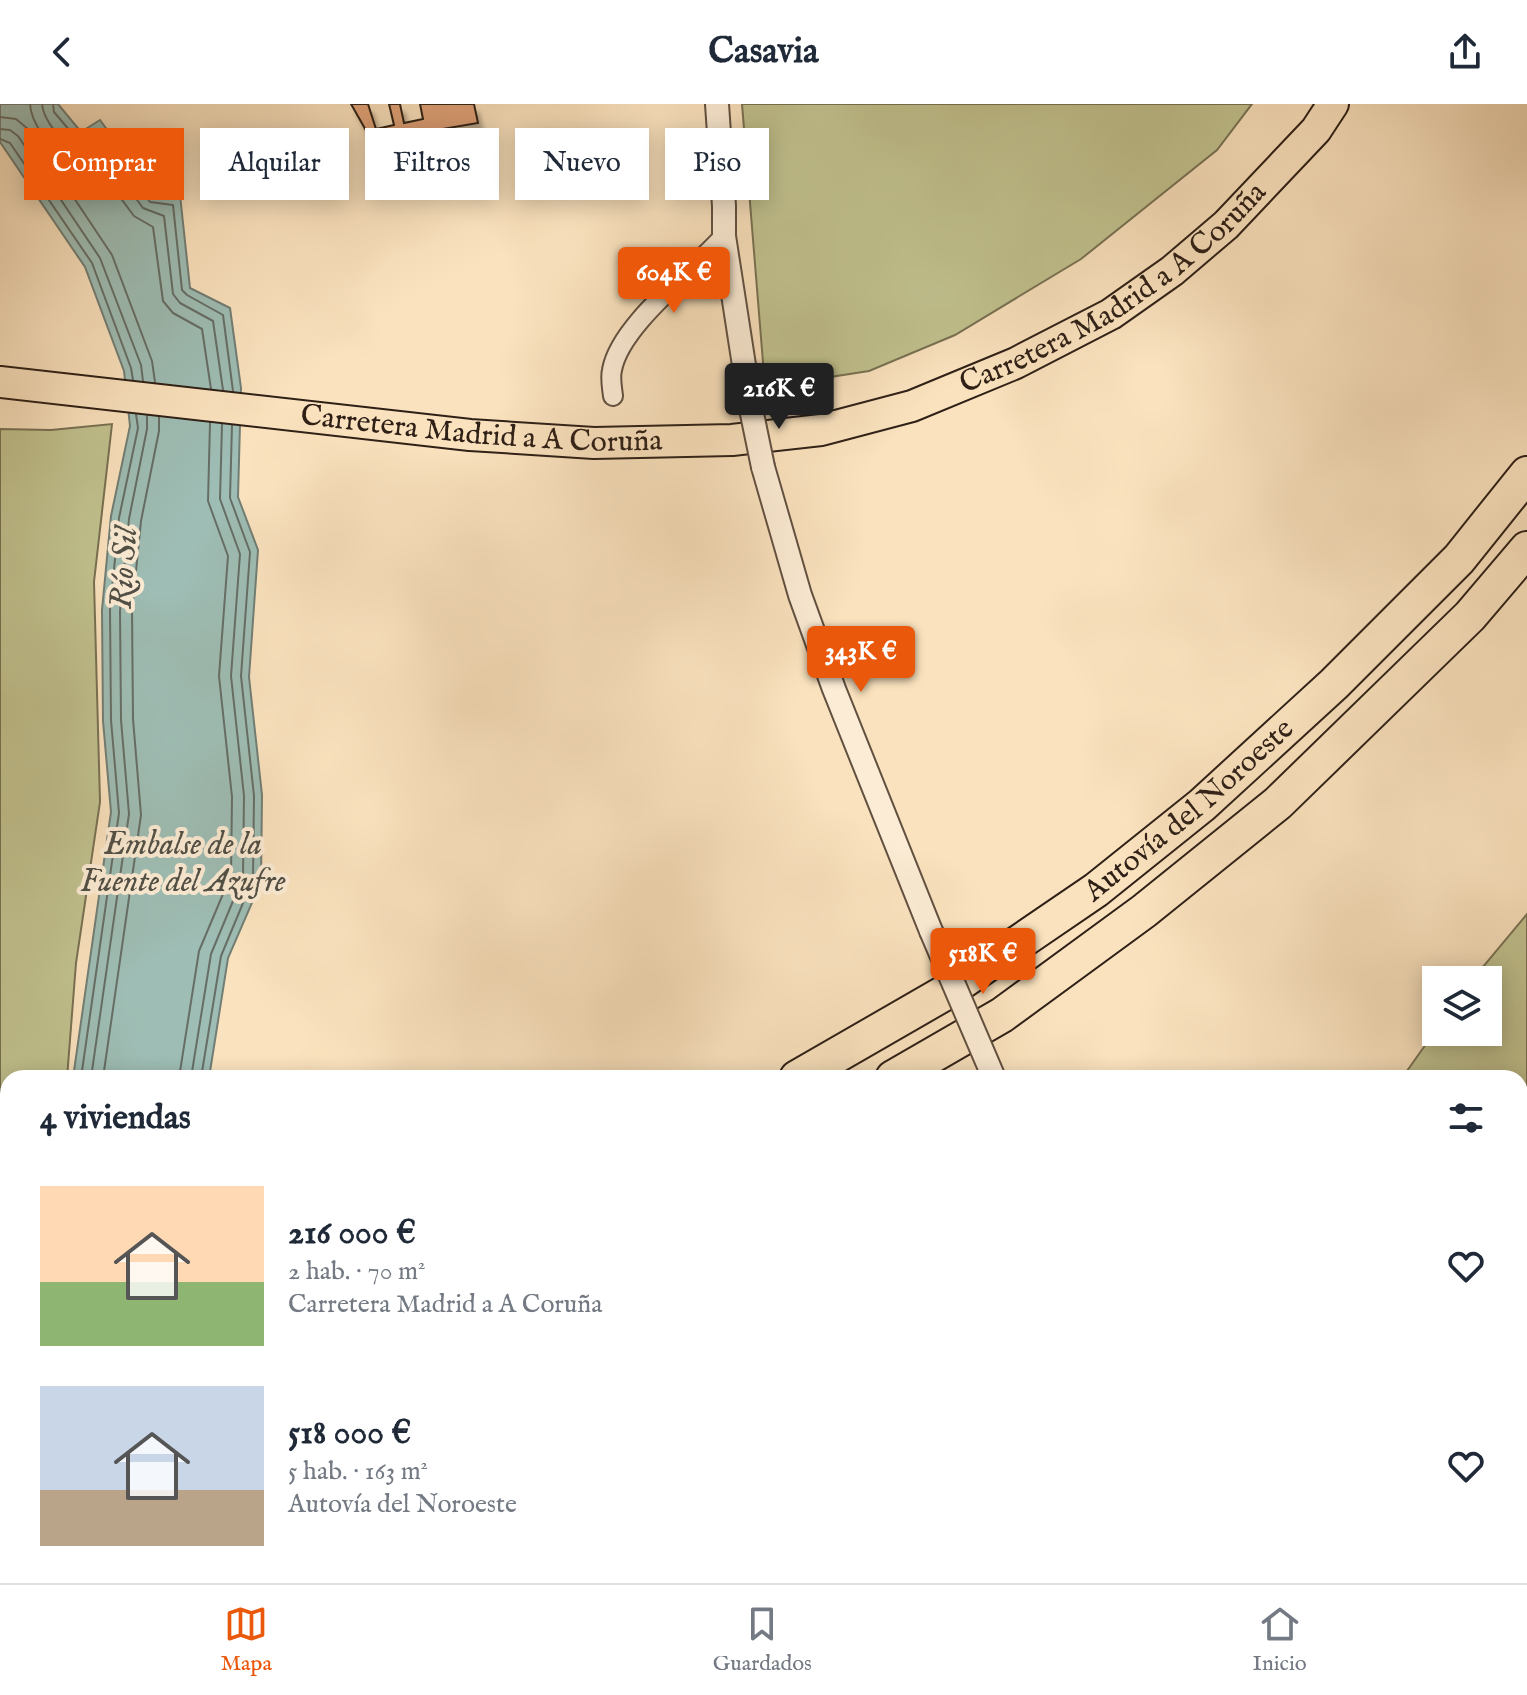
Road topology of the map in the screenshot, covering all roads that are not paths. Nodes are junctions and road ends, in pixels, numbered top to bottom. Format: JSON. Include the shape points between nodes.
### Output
{"nodes":[{"id":1,"x":717,"y":104,"type":"edge"},
{"id":2,"x":1333,"y":104,"type":"edge"},
{"id":3,"x":724,"y":236,"type":"junction"},
{"id":4,"x":0,"y":382,"type":"edge"},
{"id":5,"x":613,"y":396,"type":"dead end"},
{"id":6,"x":1527,"y":474,"type":"edge"},
{"id":7,"x":1527,"y":549,"type":"edge"},
{"id":8,"x":811,"y":1070,"type":"edge"},
{"id":9,"x":907,"y":1070,"type":"edge"},
{"id":10,"x":991,"y":1070,"type":"edge"}],
"edges":[{"from":1,"to":3,"type":"street"},
{"from":2,"to":4,"type":"highway","name":"Carretera Madrid a A Coruña","via":[[1316,130],[1226,225],[1111,314],[1016,363],[912,406],[821,430],[732,440],[594,443],[470,435]]},
{"from":3,"to":5,"type":"street","via":[[617,352],[611,373]]},
{"from":3,"to":10,"type":"street","bridge":true,"via":[[763,467],[810,622]]},
{"from":6,"to":8,"type":"highway","name":"Autovía del Noroeste","via":[[1459,559],[1202,805],[1096,890],[948,991]]},
{"from":7,"to":9,"type":"highway","name":"Autovía del Noroeste","via":[[1470,616],[1278,803],[1144,911],[1002,1015]]}]}
